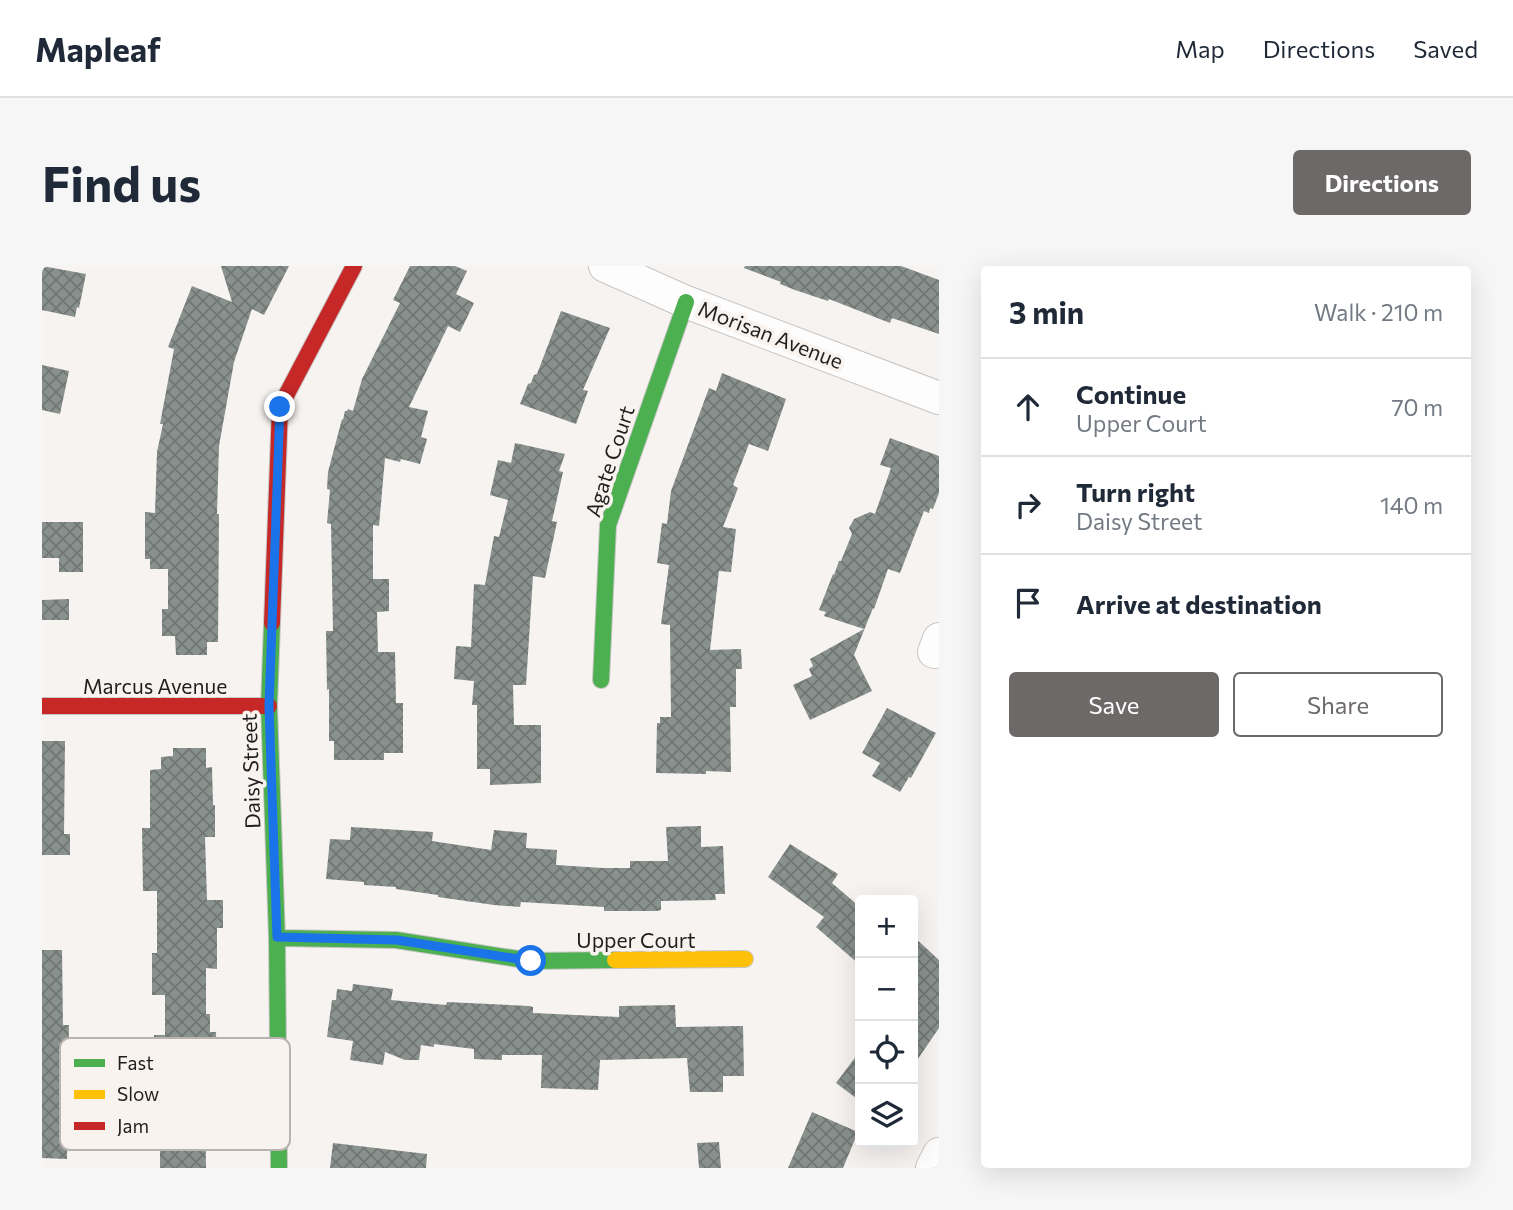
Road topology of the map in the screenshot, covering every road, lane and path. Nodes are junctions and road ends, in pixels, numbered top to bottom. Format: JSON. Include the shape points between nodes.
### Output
{"nodes":[{"id":1,"x":354,"y":266,"type":"edge"},
{"id":2,"x":605,"y":266,"type":"edge"},
{"id":3,"x":686,"y":302,"type":"junction"},
{"id":4,"x":939,"y":398,"type":"edge"},
{"id":5,"x":601,"y":680,"type":"dead end"},
{"id":6,"x":42,"y":706,"type":"edge"},
{"id":7,"x":269,"y":706,"type":"junction"},
{"id":8,"x":277,"y":937,"type":"junction"},
{"id":9,"x":745,"y":959,"type":"dead end"},
{"id":10,"x":278,"y":1038,"type":"edge"},
{"id":11,"x":279,"y":1150,"type":"edge"},
{"id":12,"x":939,"y":1154,"type":"edge"},
{"id":13,"x":279,"y":1168,"type":"edge"},
{"id":14,"x":932,"y":1168,"type":"edge"}],
"edges":[{"from":1,"to":7,"type":"street","name":"Daisy Street","via":[[280,407]]},
{"from":2,"to":3,"type":"street","name":"Morisan Avenue"},
{"from":3,"to":4,"type":"street","name":"Morisan Avenue"},
{"from":3,"to":5,"type":"street","name":"Agate Court","via":[[608,525]]},
{"from":6,"to":7,"type":"street","name":"Marcus Avenue"},
{"from":7,"to":8,"type":"street","name":"Daisy Street"},
{"from":8,"to":9,"type":"street","name":"Upper Court","via":[[397,940],[531,961]]},
{"from":8,"to":10,"type":"street","name":"Daisy Street"},
{"from":11,"to":13,"type":"street","name":"Daisy Street"},
{"from":12,"to":14,"type":"street"}]}
